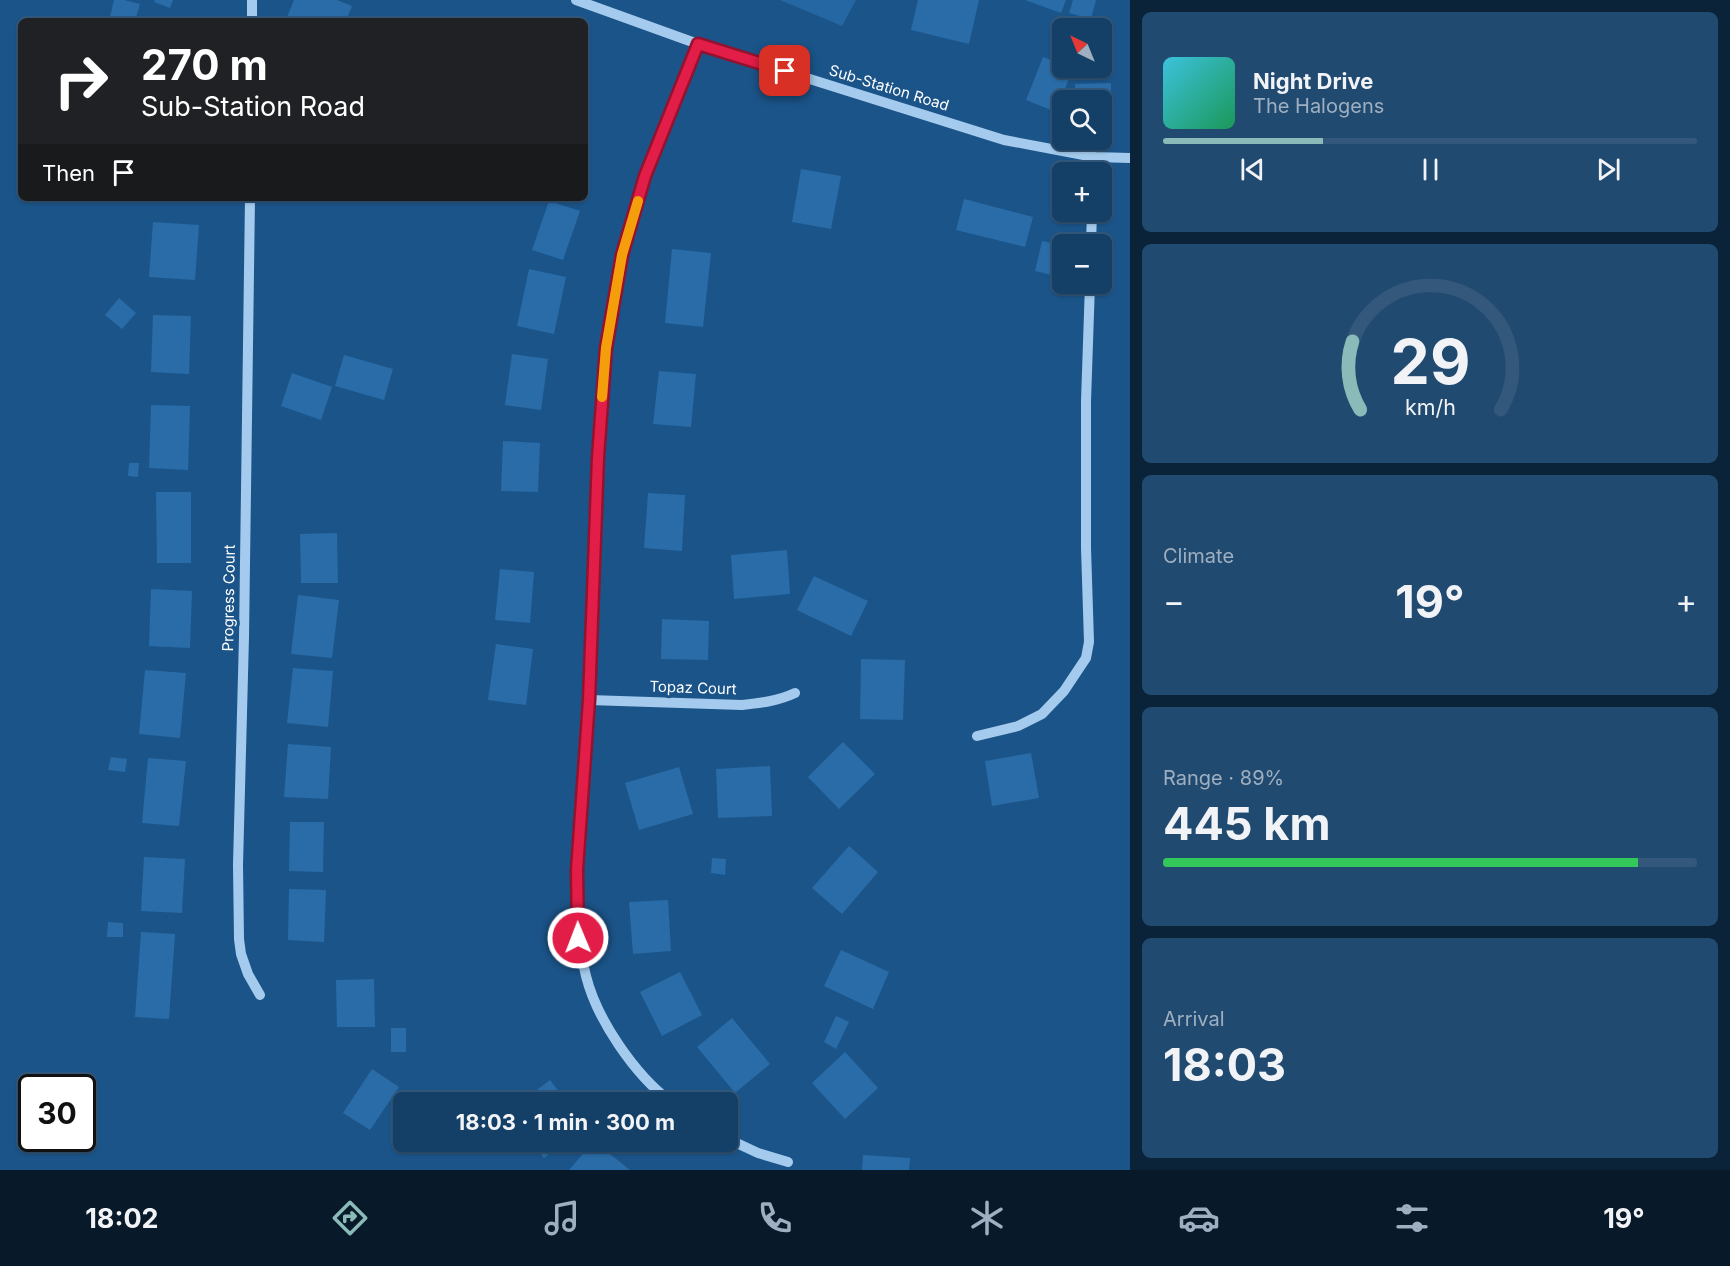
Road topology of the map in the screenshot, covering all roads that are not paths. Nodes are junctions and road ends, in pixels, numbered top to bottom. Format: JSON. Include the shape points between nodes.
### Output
{"nodes":[{"id":1,"x":252,"y":0,"type":"edge"},
{"id":2,"x":576,"y":0,"type":"edge"},
{"id":3,"x":252,"y":18,"type":"edge"},
{"id":4,"x":698,"y":44,"type":"junction"},
{"id":5,"x":1094,"y":158,"type":"junction"},
{"id":6,"x":1130,"y":158,"type":"edge"},
{"id":7,"x":1094,"y":162,"type":"edge"},
{"id":8,"x":250,"y":201,"type":"edge"},
{"id":9,"x":1090,"y":294,"type":"edge"},
{"id":10,"x":795,"y":693,"type":"dead end"},
{"id":11,"x":589,"y":700,"type":"junction"},
{"id":12,"x":977,"y":736,"type":"dead end"},
{"id":13,"x":260,"y":995,"type":"dead end"},
{"id":14,"x":658,"y":1092,"type":"edge"},
{"id":15,"x":738,"y":1143,"type":"edge"},
{"id":16,"x":788,"y":1162,"type":"dead end"}],
"edges":[{"from":1,"to":3,"type":"street"},
{"from":2,"to":4,"type":"street","name":"Sub-Station Road"},
{"from":4,"to":5,"type":"street","name":"Sub-Station Road","via":[[1004,140]]},
{"from":4,"to":11,"type":"street","via":[[645,176],[622,255],[606,348]]},
{"from":5,"to":6,"type":"street","name":"Sub-Station Road"},
{"from":5,"to":7,"type":"street"},
{"from":8,"to":13,"type":"street","name":"Progress Court","via":[[238,866],[241,954]]},
{"from":9,"to":12,"type":"street","via":[[1086,658],[1064,692],[1042,714],[1018,726]]},
{"from":10,"to":11,"type":"street","name":"Topaz Court","via":[[765,703],[742,705]]},
{"from":11,"to":14,"type":"street","via":[[577,870],[578,938],[586,978],[612,1035]]},
{"from":15,"to":16,"type":"street"}]}
